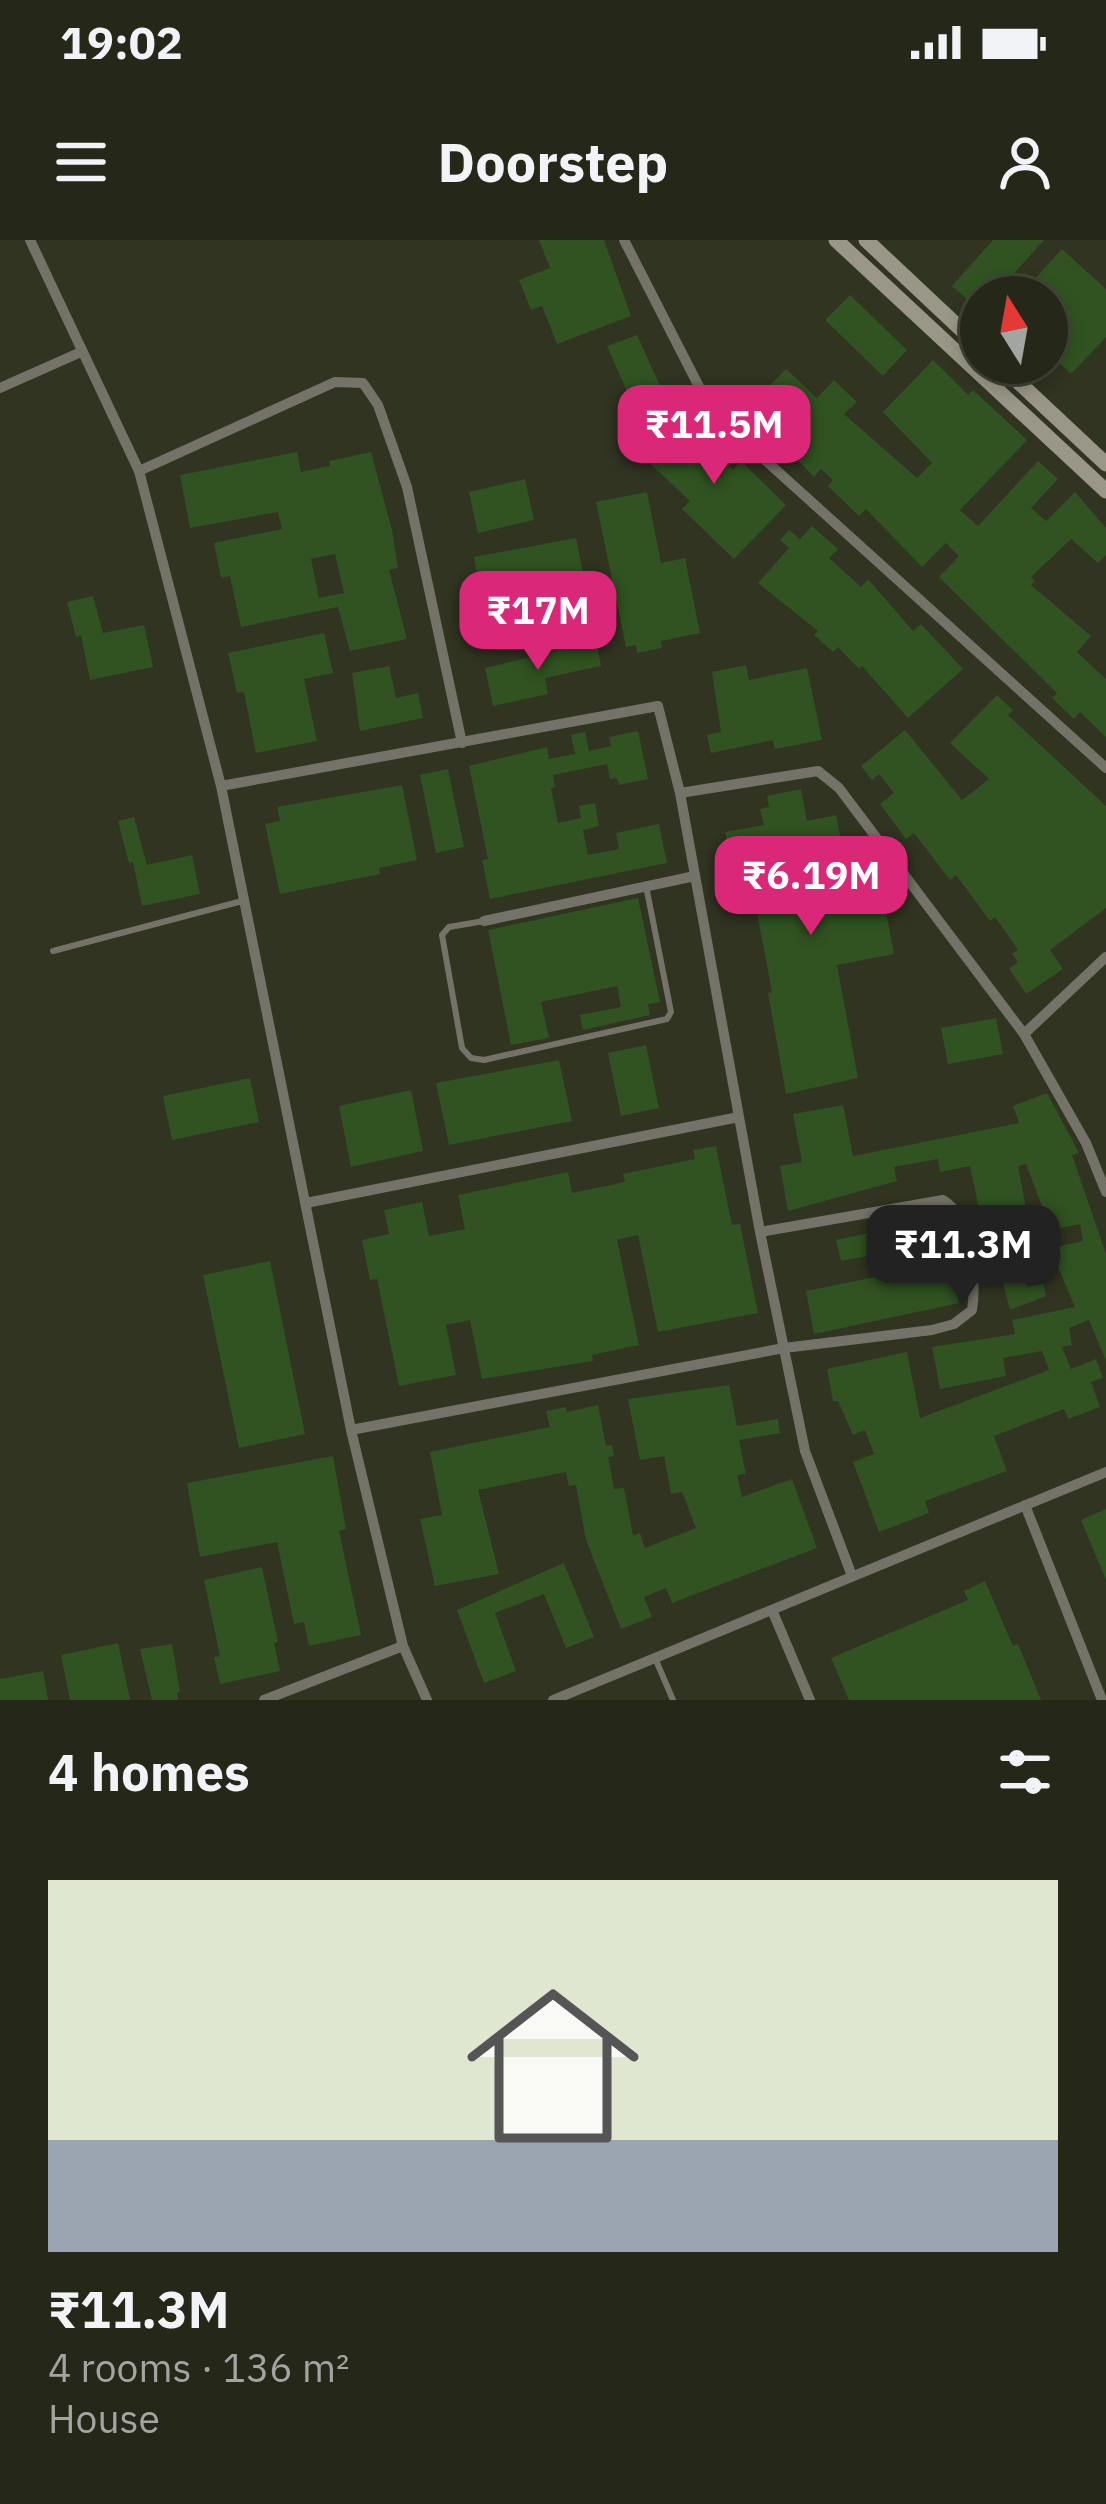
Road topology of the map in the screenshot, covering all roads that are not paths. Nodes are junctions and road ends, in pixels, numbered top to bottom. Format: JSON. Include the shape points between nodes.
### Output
{"nodes":[{"id":1,"x":30,"y":240,"type":"edge"},
{"id":2,"x":624,"y":240,"type":"edge"},
{"id":3,"x":836,"y":240,"type":"edge"},
{"id":4,"x":866,"y":240,"type":"edge"},
{"id":5,"x":960,"y":328,"type":"edge"},
{"id":6,"x":81,"y":352,"type":"junction"},
{"id":7,"x":1020,"y":384,"type":"edge"},
{"id":8,"x":0,"y":388,"type":"edge"},
{"id":9,"x":1106,"y":464,"type":"edge"},
{"id":10,"x":139,"y":471,"type":"junction"},
{"id":11,"x":1106,"y":491,"type":"edge"},
{"id":12,"x":462,"y":743,"type":"junction"},
{"id":13,"x":1106,"y":768,"type":"edge"},
{"id":14,"x":221,"y":786,"type":"junction"},
{"id":15,"x":680,"y":794,"type":"junction"},
{"id":16,"x":695,"y":876,"type":"junction"},
{"id":17,"x":646,"y":886,"type":"junction"},
{"id":18,"x":246,"y":900,"type":"junction"},
{"id":19,"x":484,"y":921,"type":"joint"},
{"id":20,"x":52,"y":951,"type":"dead end"},
{"id":21,"x":1106,"y":956,"type":"edge"},
{"id":22,"x":1024,"y":1034,"type":"junction"},
{"id":23,"x":739,"y":1117,"type":"junction"},
{"id":24,"x":1106,"y":1192,"type":"edge"},
{"id":25,"x":306,"y":1203,"type":"junction"},
{"id":26,"x":760,"y":1232,"type":"junction"},
{"id":27,"x":784,"y":1348,"type":"junction"},
{"id":28,"x":351,"y":1430,"type":"junction"},
{"id":29,"x":1106,"y":1472,"type":"edge"},
{"id":30,"x":1024,"y":1505,"type":"junction"},
{"id":31,"x":852,"y":1576,"type":"junction"},
{"id":32,"x":772,"y":1610,"type":"junction"},
{"id":33,"x":403,"y":1646,"type":"junction"},
{"id":34,"x":655,"y":1658,"type":"junction"},
{"id":35,"x":263,"y":1700,"type":"edge"},
{"id":36,"x":427,"y":1700,"type":"edge"},
{"id":37,"x":553,"y":1700,"type":"edge"},
{"id":38,"x":674,"y":1700,"type":"edge"},
{"id":39,"x":810,"y":1700,"type":"edge"},
{"id":40,"x":1102,"y":1700,"type":"edge"}],
"edges":[{"from":1,"to":6,"type":"street"},
{"from":2,"to":13,"type":"street","via":[[712,412]]},
{"from":3,"to":11,"type":"street"},
{"from":4,"to":5,"type":"street"},
{"from":6,"to":8,"type":"street"},
{"from":6,"to":10,"type":"street"},
{"from":7,"to":9,"type":"street"},
{"from":10,"to":12,"type":"street","via":[[335,382],[363,382],[406,487]]},
{"from":10,"to":14,"type":"street"},
{"from":12,"to":14,"type":"street"},
{"from":12,"to":15,"type":"street","via":[[658,706]]},
{"from":14,"to":18,"type":"street"},
{"from":15,"to":16,"type":"street"},
{"from":15,"to":22,"type":"street","via":[[818,771]]},
{"from":16,"to":17,"type":"street"},
{"from":16,"to":23,"type":"street"},
{"from":17,"to":19,"type":"street"},
{"from":17,"to":19,"type":"lane","via":[[668,1018],[484,1060],[462,1048],[442,935]]},
{"from":18,"to":20,"type":"lane"},
{"from":18,"to":25,"type":"street"},
{"from":21,"to":22,"type":"street"},
{"from":22,"to":24,"type":"street"},
{"from":23,"to":25,"type":"street"},
{"from":23,"to":26,"type":"street"},
{"from":25,"to":28,"type":"street"},
{"from":26,"to":27,"type":"street"},
{"from":26,"to":27,"type":"street","via":[[944,1199],[966,1240],[974,1300],[967,1317],[932,1330]]},
{"from":27,"to":28,"type":"street"},
{"from":27,"to":31,"type":"street","via":[[805,1450]]},
{"from":28,"to":33,"type":"street"},
{"from":29,"to":30,"type":"street"},
{"from":30,"to":31,"type":"street"},
{"from":30,"to":40,"type":"street"},
{"from":31,"to":32,"type":"street"},
{"from":32,"to":34,"type":"street"},
{"from":32,"to":39,"type":"street"},
{"from":33,"to":35,"type":"street"},
{"from":33,"to":36,"type":"street"},
{"from":34,"to":37,"type":"street"},
{"from":34,"to":38,"type":"lane"}]}
